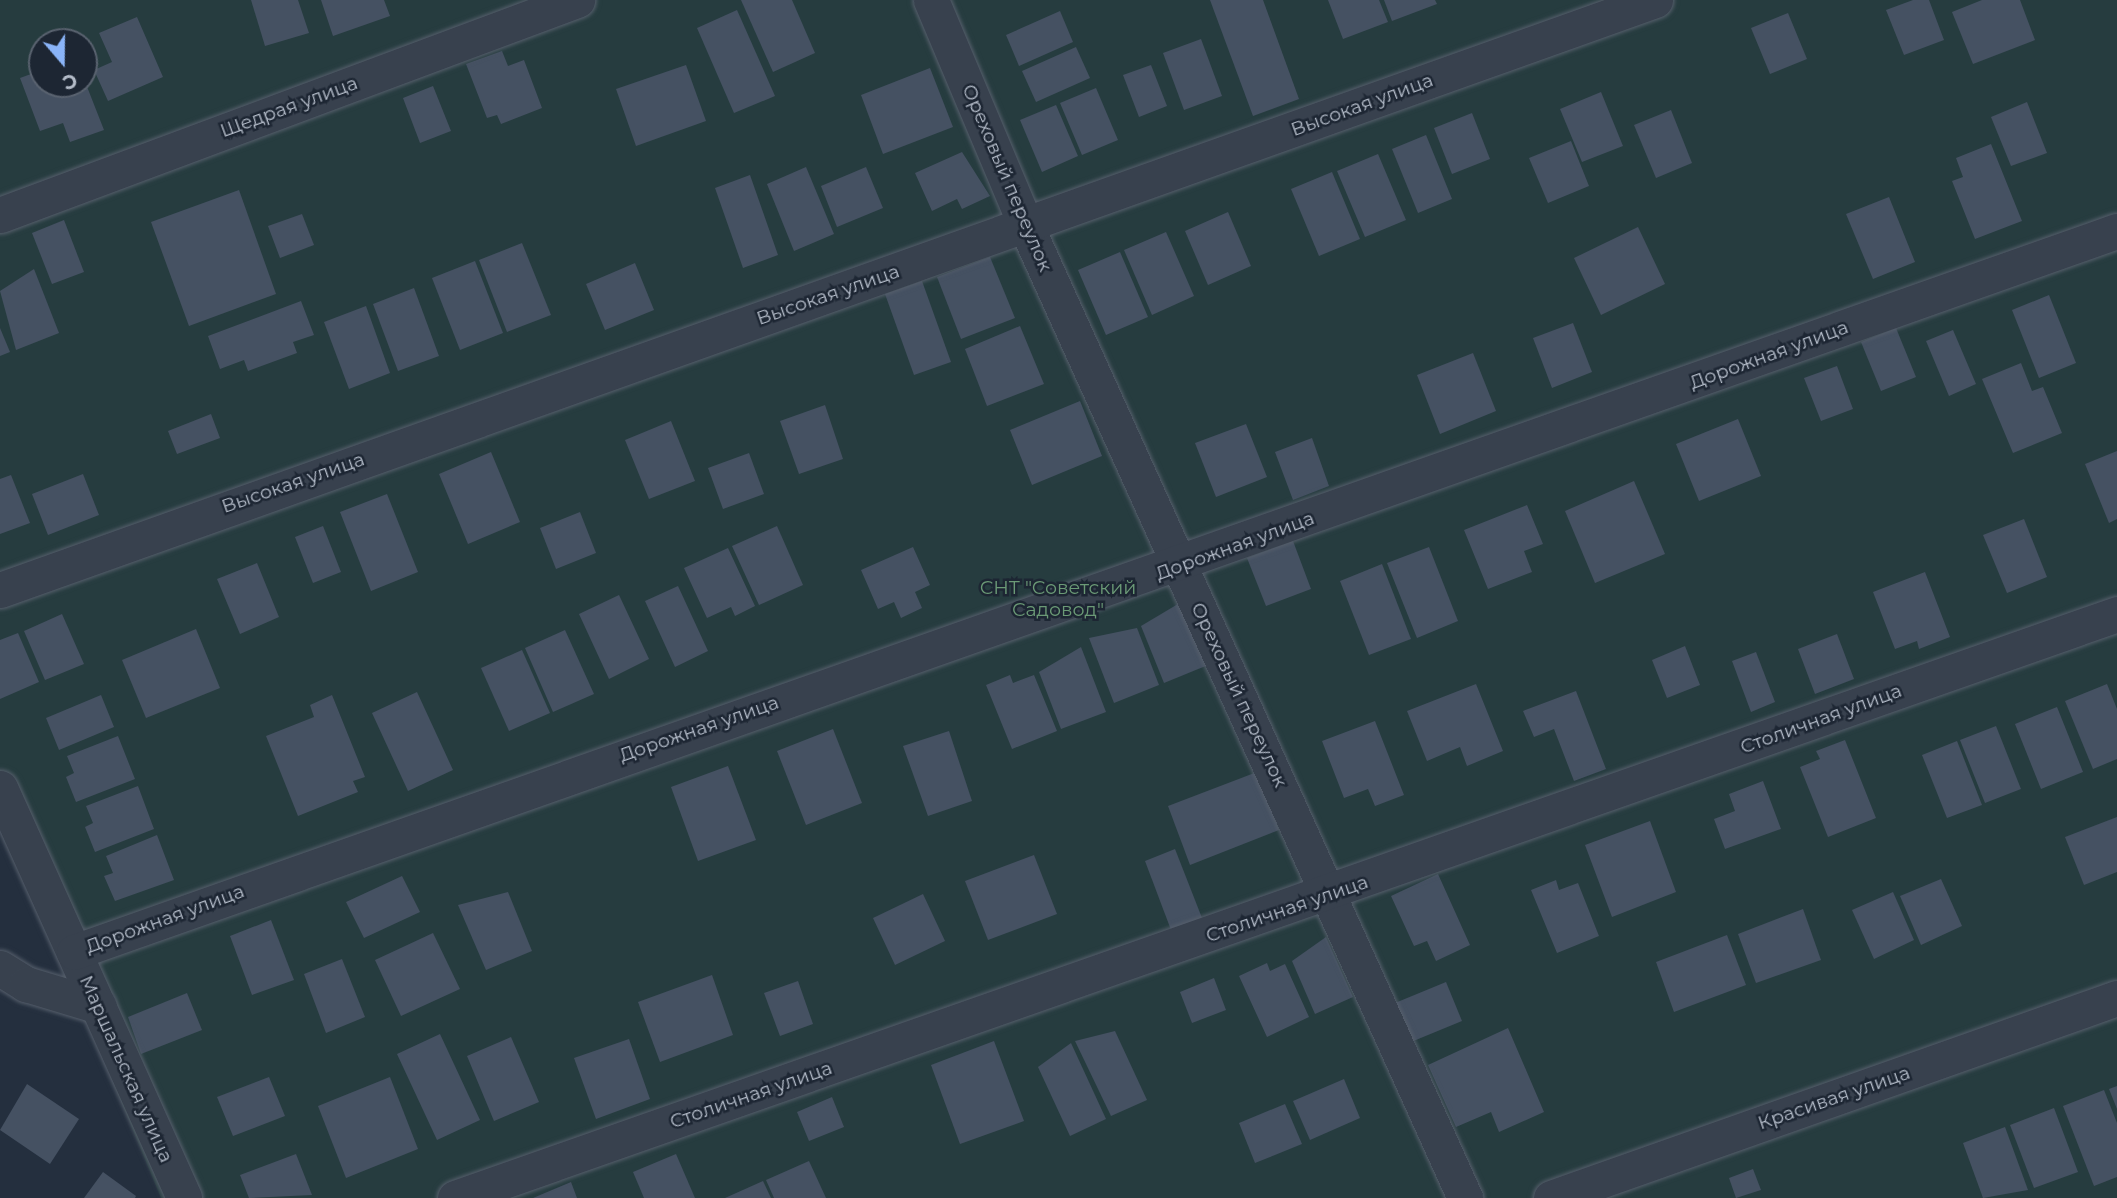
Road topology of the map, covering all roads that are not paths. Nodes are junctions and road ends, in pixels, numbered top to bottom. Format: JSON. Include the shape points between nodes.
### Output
{"nodes":[{"id":1,"x":577,"y":0,"type":"edge"},
{"id":2,"x":931,"y":0,"type":"edge"},
{"id":3,"x":1656,"y":0,"type":"edge"},
{"id":4,"x":0,"y":215,"type":"edge"},
{"id":5,"x":1026,"y":226,"type":"junction"},
{"id":6,"x":2117,"y":231,"type":"edge"},
{"id":7,"x":1180,"y":566,"type":"junction"},
{"id":8,"x":0,"y":590,"type":"edge"},
{"id":9,"x":2117,"y":614,"type":"edge"},
{"id":10,"x":0,"y":788,"type":"edge"},
{"id":11,"x":1330,"y":894,"type":"junction"},
{"id":12,"x":74,"y":952,"type":"junction"},
{"id":13,"x":0,"y":968,"type":"edge"},
{"id":14,"x":2117,"y":998,"type":"edge"},
{"id":15,"x":99,"y":1006,"type":"junction"},
{"id":16,"x":184,"y":1198,"type":"edge"},
{"id":17,"x":455,"y":1198,"type":"edge"},
{"id":18,"x":1465,"y":1198,"type":"edge"},
{"id":19,"x":1551,"y":1198,"type":"edge"}],
"edges":[{"from":1,"to":4,"type":"street","name":"Щедрая улица"},
{"from":2,"to":5,"type":"street","name":"Ореховый переулок"},
{"from":3,"to":5,"type":"street","name":"Высокая улица"},
{"from":5,"to":7,"type":"street","name":"Ореховый переулок"},
{"from":5,"to":8,"type":"street","name":"Высокая улица"},
{"from":6,"to":7,"type":"street","name":"Дорожная улица"},
{"from":7,"to":11,"type":"street","name":"Ореховый переулок"},
{"from":7,"to":12,"type":"street","name":"Дорожная улица","via":[[643,748]]},
{"from":9,"to":11,"type":"street","name":"Столичная улица"},
{"from":10,"to":12,"type":"street","name":"Маршальская улица"},
{"from":11,"to":17,"type":"street","name":"Столичная улица"},
{"from":11,"to":18,"type":"street","name":"Ореховый переулок"},
{"from":12,"to":15,"type":"street","name":"Маршальская улица"},
{"from":13,"to":15,"type":"street","via":[[26,984]]},
{"from":14,"to":19,"type":"street","name":"Красивая улица"},
{"from":15,"to":16,"type":"street","name":"Маршальская улица"}]}
